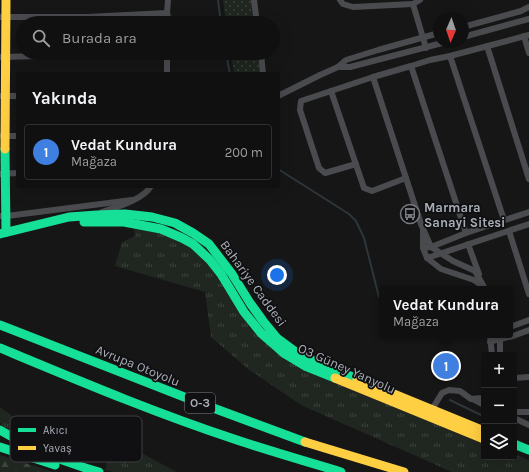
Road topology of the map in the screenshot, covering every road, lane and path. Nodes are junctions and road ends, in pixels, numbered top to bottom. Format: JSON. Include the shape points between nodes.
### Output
{"nodes":[{"id":1,"x":6,"y":0,"type":"edge"},
{"id":2,"x":168,"y":0,"type":"edge"},
{"id":3,"x":254,"y":0,"type":"edge"},
{"id":4,"x":340,"y":0,"type":"edge"},
{"id":5,"x":420,"y":0,"type":"edge"},
{"id":6,"x":413,"y":4,"type":"junction"},
{"id":7,"x":529,"y":8,"type":"edge"},
{"id":8,"x":167,"y":13,"type":"junction"},
{"id":9,"x":88,"y":16,"type":"edge"},
{"id":10,"x":168,"y":16,"type":"edge"},
{"id":11,"x":256,"y":16,"type":"edge"},
{"id":12,"x":3,"y":17,"type":"edge"},
{"id":13,"x":16,"y":17,"type":"edge"},
{"id":14,"x":529,"y":19,"type":"edge"},
{"id":15,"x":469,"y":25,"type":"edge"},
{"id":16,"x":433,"y":35,"type":"edge"},
{"id":17,"x":469,"y":35,"type":"edge"},
{"id":18,"x":526,"y":36,"type":"edge"},
{"id":19,"x":422,"y":38,"type":"junction"},
{"id":20,"x":433,"y":46,"type":"edge"},
{"id":21,"x":487,"y":46,"type":"junction"},
{"id":22,"x":426,"y":48,"type":"junction"},
{"id":23,"x":529,"y":53,"type":"edge"},
{"id":24,"x":450,"y":56,"type":"junction"},
{"id":25,"x":3,"y":57,"type":"edge"},
{"id":26,"x":16,"y":57,"type":"edge"},
{"id":27,"x":167,"y":60,"type":"edge"},
{"id":28,"x":262,"y":60,"type":"edge"},
{"id":29,"x":410,"y":66,"type":"junction"},
{"id":30,"x":338,"y":67,"type":"junction"},
{"id":31,"x":167,"y":72,"type":"edge"},
{"id":32,"x":263,"y":72,"type":"edge"},
{"id":33,"x":372,"y":77,"type":"junction"},
{"id":34,"x":331,"y":91,"type":"junction"},
{"id":35,"x":280,"y":95,"type":"edge"},
{"id":36,"x":3,"y":96,"type":"edge"},
{"id":37,"x":16,"y":96,"type":"edge"},
{"id":38,"x":3,"y":136,"type":"edge"},
{"id":39,"x":16,"y":136,"type":"edge"},
{"id":40,"x":356,"y":164,"type":"junction"},
{"id":41,"x":16,"y":173,"type":"edge"},
{"id":42,"x":3,"y":174,"type":"edge"},
{"id":43,"x":406,"y":178,"type":"junction"},
{"id":44,"x":529,"y":179,"type":"edge"},
{"id":45,"x":150,"y":188,"type":"edge"},
{"id":46,"x":132,"y":200,"type":"junction"},
{"id":47,"x":529,"y":212,"type":"edge"},
{"id":48,"x":97,"y":214,"type":"junction"},
{"id":49,"x":3,"y":216,"type":"edge"},
{"id":50,"x":504,"y":220,"type":"junction"},
{"id":51,"x":422,"y":224,"type":"junction"},
{"id":52,"x":529,"y":224,"type":"edge"},
{"id":53,"x":509,"y":231,"type":"junction"},
{"id":54,"x":466,"y":233,"type":"junction"},
{"id":55,"x":2,"y":235,"type":"edge"},
{"id":56,"x":468,"y":244,"type":"junction"},
{"id":57,"x":431,"y":247,"type":"junction"},
{"id":58,"x":423,"y":248,"type":"junction"},
{"id":59,"x":441,"y":254,"type":"junction"},
{"id":60,"x":428,"y":258,"type":"junction"},
{"id":61,"x":482,"y":286,"type":"edge"},
{"id":62,"x":483,"y":286,"type":"edge"},
{"id":63,"x":483,"y":286,"type":"edge"},
{"id":64,"x":529,"y":294,"type":"edge"},
{"id":65,"x":529,"y":320,"type":"edge"},
{"id":66,"x":0,"y":325,"type":"edge"},
{"id":67,"x":513,"y":326,"type":"edge"},
{"id":68,"x":529,"y":330,"type":"edge"},
{"id":69,"x":513,"y":336,"type":"joint"},
{"id":70,"x":529,"y":336,"type":"edge"},
{"id":71,"x":490,"y":338,"type":"edge"},
{"id":72,"x":500,"y":338,"type":"edge"},
{"id":73,"x":0,"y":348,"type":"edge"},
{"id":74,"x":492,"y":352,"type":"edge"},
{"id":75,"x":500,"y":352,"type":"edge"},
{"id":76,"x":517,"y":378,"type":"edge"},
{"id":77,"x":529,"y":378,"type":"edge"},
{"id":78,"x":481,"y":398,"type":"edge"},
{"id":79,"x":471,"y":399,"type":"junction"},
{"id":80,"x":481,"y":404,"type":"edge"},
{"id":81,"x":517,"y":412,"type":"edge"},
{"id":82,"x":529,"y":412,"type":"edge"},
{"id":83,"x":430,"y":413,"type":"junction"},
{"id":84,"x":517,"y":419,"type":"edge"},
{"id":85,"x":529,"y":425,"type":"edge"},
{"id":86,"x":0,"y":430,"type":"edge"},
{"id":87,"x":481,"y":430,"type":"edge"},
{"id":88,"x":10,"y":437,"type":"edge"},
{"id":89,"x":481,"y":438,"type":"edge"},
{"id":90,"x":0,"y":442,"type":"edge"},
{"id":91,"x":517,"y":445,"type":"edge"},
{"id":92,"x":10,"y":447,"type":"edge"},
{"id":93,"x":0,"y":448,"type":"edge"},
{"id":94,"x":529,"y":450,"type":"edge"},
{"id":95,"x":10,"y":451,"type":"edge"},
{"id":96,"x":517,"y":453,"type":"edge"},
{"id":97,"x":529,"y":457,"type":"edge"},
{"id":98,"x":45,"y":462,"type":"edge"},
{"id":99,"x":66,"y":462,"type":"edge"},
{"id":100,"x":81,"y":472,"type":"edge"},
{"id":101,"x":99,"y":472,"type":"edge"},
{"id":102,"x":341,"y":472,"type":"edge"},
{"id":103,"x":404,"y":472,"type":"edge"}],
"edges":[{"from":1,"to":12,"type":"main road"},
{"from":2,"to":8,"type":"street"},
{"from":3,"to":11,"type":"street"},
{"from":4,"to":6,"type":"street","via":[[343,4],[353,7]]},
{"from":5,"to":6,"type":"street"},
{"from":6,"to":19,"type":"street"},
{"from":7,"to":15,"type":"street"},
{"from":8,"to":9,"type":"street"},
{"from":8,"to":10,"type":"street"},
{"from":12,"to":13,"type":"street"},
{"from":12,"to":25,"type":"main road"},
{"from":14,"to":17,"type":"street"},
{"from":16,"to":19,"type":"street"},
{"from":18,"to":21,"type":"street"},
{"from":18,"to":23,"type":"street"},
{"from":19,"to":22,"type":"street"},
{"from":19,"to":30,"type":"street","via":[[346,60]]},
{"from":20,"to":22,"type":"street"},
{"from":21,"to":24,"type":"street"},
{"from":21,"to":44,"type":"street"},
{"from":22,"to":30,"type":"street","via":[[350,67]]},
{"from":24,"to":29,"type":"street"},
{"from":24,"to":50,"type":"street"},
{"from":25,"to":26,"type":"street"},
{"from":25,"to":36,"type":"main road"},
{"from":27,"to":31,"type":"street"},
{"from":28,"to":32,"type":"street"},
{"from":29,"to":33,"type":"street"},
{"from":29,"to":54,"type":"street"},
{"from":30,"to":35,"type":"street"},
{"from":33,"to":34,"type":"street"},
{"from":33,"to":43,"type":"street"},
{"from":34,"to":40,"type":"street"},
{"from":34,"to":40,"type":"street","via":[[301,101],[300,110],[319,168],[325,173]]},
{"from":36,"to":37,"type":"street"},
{"from":36,"to":38,"type":"main road"},
{"from":38,"to":39,"type":"street"},
{"from":38,"to":42,"type":"main road"},
{"from":40,"to":43,"type":"street","via":[[364,188],[372,191]]},
{"from":41,"to":42,"type":"street"},
{"from":42,"to":49,"type":"main road"},
{"from":43,"to":51,"type":"street"},
{"from":45,"to":46,"type":"street"},
{"from":46,"to":48,"type":"street"},
{"from":46,"to":49,"type":"street"},
{"from":47,"to":50,"type":"street"},
{"from":48,"to":55,"type":"main road","name":"Bahariye Caddesi","via":[[69,217]]},
{"from":48,"to":83,"type":"main road","name":"Bahariye Caddesi","via":[[152,217],[175,223],[193,233],[209,244],[263,321],[278,338],[300,355]]},
{"from":49,"to":55,"type":"main road"},
{"from":50,"to":54,"type":"street"},
{"from":51,"to":57,"type":"street"},
{"from":51,"to":58,"type":"street"},
{"from":52,"to":53,"type":"street"},
{"from":53,"to":56,"type":"street"},
{"from":53,"to":64,"type":"street"},
{"from":54,"to":57,"type":"street"},
{"from":55,"to":83,"type":"main road","name":"O3 Güney Yanyolu","via":[[88,222],[124,222],[161,228],[194,244],[210,260],[244,312],[261,333],[285,354],[305,366]]},
{"from":56,"to":59,"type":"street"},
{"from":56,"to":62,"type":"street"},
{"from":57,"to":58,"type":"street"},
{"from":57,"to":59,"type":"street"},
{"from":58,"to":60,"type":"street"},
{"from":59,"to":60,"type":"street"},
{"from":59,"to":63,"type":"street","via":[[475,271]]},
{"from":60,"to":61,"type":"street","via":[[441,268],[474,280]]},
{"from":65,"to":67,"type":"street"},
{"from":66,"to":103,"type":"main road","name":"Avrupa Otoyolu","number":"O-3","via":[[246,421]]},
{"from":68,"to":69,"type":"street"},
{"from":69,"to":70,"type":"street"},
{"from":71,"to":74,"type":"street"},
{"from":72,"to":75,"type":"street"},
{"from":73,"to":102,"type":"main road","number":"O-3","via":[[184,421]]},
{"from":76,"to":77,"type":"street"},
{"from":78,"to":79,"type":"street"},
{"from":79,"to":80,"type":"street"},
{"from":79,"to":83,"type":"street","via":[[460,391],[449,390],[442,393]]},
{"from":81,"to":82,"type":"street"},
{"from":83,"to":87,"type":"main road"},
{"from":83,"to":89,"type":"main road"},
{"from":84,"to":85,"type":"street"},
{"from":86,"to":88,"type":"main road"},
{"from":90,"to":92,"type":"main road"},
{"from":91,"to":94,"type":"main road"},
{"from":93,"to":95,"type":"main road"},
{"from":96,"to":97,"type":"main road"},
{"from":98,"to":100,"type":"main road"},
{"from":99,"to":101,"type":"main road"}]}
